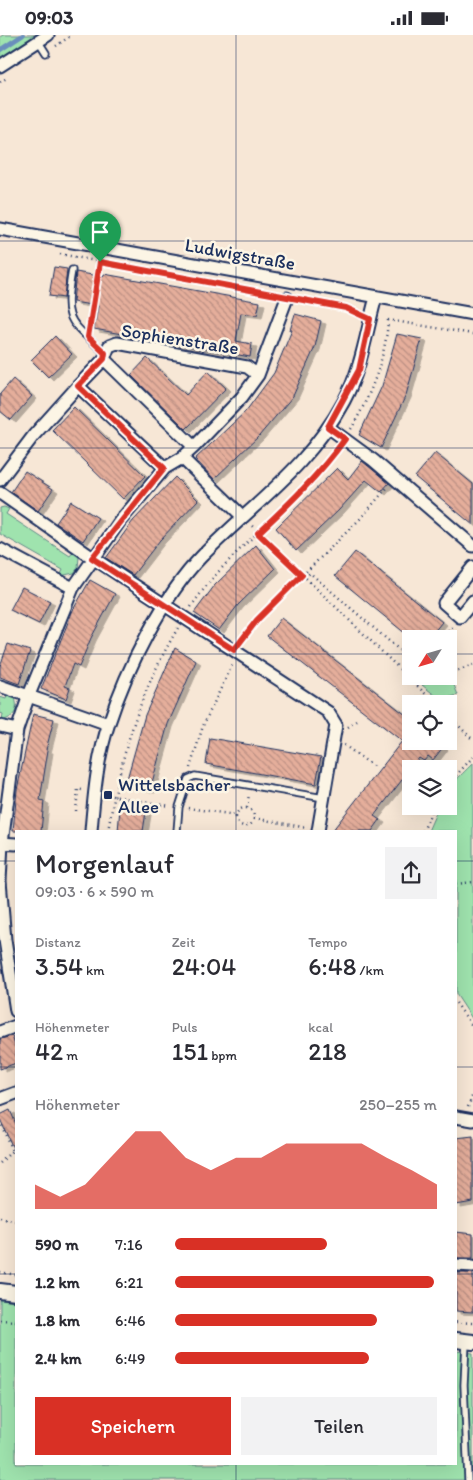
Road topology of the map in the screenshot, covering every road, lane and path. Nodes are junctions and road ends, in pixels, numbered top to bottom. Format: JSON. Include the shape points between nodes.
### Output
{"nodes":[{"id":1,"x":44,"y":38,"type":"edge"},
{"id":2,"x":46,"y":53,"type":"dead end"},
{"id":3,"x":0,"y":66,"type":"edge"},
{"id":4,"x":0,"y":229,"type":"edge"},
{"id":5,"x":56,"y":253,"type":"dead end"},
{"id":6,"x":100,"y":262,"type":"junction"},
{"id":7,"x":72,"y":269,"type":"dead end"},
{"id":8,"x":376,"y":297,"type":"junction"},
{"id":9,"x":287,"y":298,"type":"junction"},
{"id":10,"x":473,"y":314,"type":"edge"},
{"id":11,"x":370,"y":319,"type":"junction"},
{"id":12,"x":388,"y":319,"type":"junction"},
{"id":13,"x":473,"y":334,"type":"edge"},
{"id":14,"x":88,"y":337,"type":"junction"},
{"id":15,"x":104,"y":356,"type":"junction"},
{"id":16,"x":258,"y":375,"type":"junction"},
{"id":17,"x":78,"y":386,"type":"junction"},
{"id":18,"x":328,"y":427,"type":"junction"},
{"id":19,"x":345,"y":439,"type":"junction"},
{"id":20,"x":194,"y":447,"type":"junction"},
{"id":21,"x":182,"y":458,"type":"junction"},
{"id":22,"x":164,"y":468,"type":"junction"},
{"id":23,"x":395,"y":479,"type":"junction"},
{"id":24,"x":0,"y":480,"type":"edge"},
{"id":25,"x":0,"y":493,"type":"edge"},
{"id":26,"x":243,"y":517,"type":"junction"},
{"id":27,"x":258,"y":533,"type":"junction"},
{"id":28,"x":473,"y":546,"type":"edge"},
{"id":29,"x":0,"y":549,"type":"edge"},
{"id":30,"x":92,"y":558,"type":"junction"},
{"id":31,"x":473,"y":567,"type":"edge"},
{"id":32,"x":302,"y":575,"type":"junction"},
{"id":33,"x":305,"y":578,"type":"junction"},
{"id":34,"x":73,"y":588,"type":"junction"},
{"id":35,"x":473,"y":601,"type":"edge"},
{"id":36,"x":166,"y":605,"type":"junction"},
{"id":37,"x":184,"y":617,"type":"junction"},
{"id":38,"x":237,"y":652,"type":"junction"},
{"id":39,"x":402,"y":652,"type":"edge"},
{"id":40,"x":473,"y":665,"type":"edge"},
{"id":41,"x":402,"y":669,"type":"edge"},
{"id":42,"x":458,"y":671,"type":"edge"},
{"id":43,"x":417,"y":685,"type":"edge"},
{"id":44,"x":0,"y":686,"type":"edge"},
{"id":45,"x":28,"y":695,"type":"junction"},
{"id":46,"x":427,"y":695,"type":"edge"},
{"id":47,"x":108,"y":724,"type":"junction"},
{"id":48,"x":457,"y":724,"type":"edge"},
{"id":49,"x":0,"y":727,"type":"edge"},
{"id":50,"x":17,"y":730,"type":"junction"},
{"id":51,"x":334,"y":739,"type":"junction"},
{"id":52,"x":473,"y":739,"type":"edge"},
{"id":53,"x":473,"y":757,"type":"edge"},
{"id":54,"x":373,"y":766,"type":"dead end"},
{"id":55,"x":457,"y":774,"type":"edge"},
{"id":56,"x":188,"y":779,"type":"junction"},
{"id":57,"x":251,"y":785,"type":"junction"},
{"id":58,"x":324,"y":797,"type":"junction"},
{"id":59,"x":247,"y":808,"type":"junction"},
{"id":60,"x":430,"y":815,"type":"edge"},
{"id":61,"x":254,"y":818,"type":"junction"},
{"id":62,"x":244,"y":826,"type":"junction"},
{"id":63,"x":91,"y":830,"type":"edge"},
{"id":64,"x":108,"y":830,"type":"edge"},
{"id":65,"x":178,"y":830,"type":"edge"},
{"id":66,"x":243,"y":830,"type":"edge"},
{"id":67,"x":318,"y":830,"type":"edge"},
{"id":68,"x":423,"y":830,"type":"edge"},
{"id":69,"x":1,"y":843,"type":"edge"},
{"id":70,"x":15,"y":844,"type":"edge"},
{"id":71,"x":0,"y":881,"type":"edge"},
{"id":72,"x":473,"y":881,"type":"edge"},
{"id":73,"x":457,"y":883,"type":"edge"},
{"id":74,"x":12,"y":995,"type":"junction"},
{"id":75,"x":0,"y":997,"type":"edge"},
{"id":76,"x":457,"y":1004,"type":"edge"},
{"id":77,"x":15,"y":1006,"type":"edge"},
{"id":78,"x":15,"y":1027,"type":"edge"},
{"id":79,"x":473,"y":1027,"type":"edge"},
{"id":80,"x":0,"y":1032,"type":"edge"},
{"id":81,"x":15,"y":1093,"type":"edge"},
{"id":82,"x":0,"y":1099,"type":"edge"},
{"id":83,"x":457,"y":1117,"type":"edge"},
{"id":84,"x":473,"y":1120,"type":"edge"},
{"id":85,"x":0,"y":1121,"type":"edge"},
{"id":86,"x":12,"y":1151,"type":"junction"},
{"id":87,"x":15,"y":1152,"type":"edge"},
{"id":88,"x":0,"y":1163,"type":"edge"},
{"id":89,"x":0,"y":1217,"type":"edge"},
{"id":90,"x":15,"y":1221,"type":"edge"},
{"id":91,"x":457,"y":1265,"type":"edge"},
{"id":92,"x":473,"y":1266,"type":"edge"},
{"id":93,"x":0,"y":1272,"type":"edge"},
{"id":94,"x":15,"y":1275,"type":"edge"},
{"id":95,"x":0,"y":1291,"type":"edge"},
{"id":96,"x":15,"y":1293,"type":"edge"},
{"id":97,"x":0,"y":1320,"type":"edge"},
{"id":98,"x":15,"y":1321,"type":"edge"},
{"id":99,"x":457,"y":1322,"type":"edge"},
{"id":100,"x":473,"y":1323,"type":"edge"},
{"id":101,"x":465,"y":1341,"type":"edge"},
{"id":102,"x":468,"y":1480,"type":"edge"}],
"edges":[{"from":1,"to":2,"type":"lane"},
{"from":1,"to":3,"type":"street"},
{"from":4,"to":8,"type":"street","name":"Ludwigstraße"},
{"from":5,"to":6,"type":"path"},
{"from":6,"to":9,"type":"path"},
{"from":6,"to":14,"type":"path"},
{"from":7,"to":14,"type":"lane","via":[[68,307],[72,322]]},
{"from":8,"to":10,"type":"street","name":"Ludwigstraße"},
{"from":8,"to":11,"type":"street"},
{"from":9,"to":11,"type":"path","via":[[346,308]]},
{"from":9,"to":16,"type":"street","name":"Sophienstraße"},
{"from":11,"to":12,"type":"path"},
{"from":11,"to":18,"type":"street","via":[[359,370]]},
{"from":12,"to":13,"type":"path"},
{"from":12,"to":19,"type":"path","via":[[388,334],[366,403]]},
{"from":14,"to":15,"type":"lane"},
{"from":15,"to":16,"type":"street","name":"Sophienstraße","via":[[109,346],[118,343],[247,367]]},
{"from":15,"to":17,"type":"street","name":"Sophienstraße"},
{"from":15,"to":20,"type":"street","name":"Sophienstraße"},
{"from":16,"to":20,"type":"street","name":"Sophienstraße","via":[[242,397]]},
{"from":17,"to":22,"type":"street"},
{"from":17,"to":24,"type":"street","name":"Sophienstraße","via":[[34,435]]},
{"from":18,"to":19,"type":"street"},
{"from":18,"to":26,"type":"street","via":[[286,479]]},
{"from":19,"to":23,"type":"street"},
{"from":19,"to":27,"type":"path","via":[[324,466]]},
{"from":20,"to":21,"type":"street","name":"Sophienstraße"},
{"from":21,"to":22,"type":"street","name":"Sophienstraße"},
{"from":21,"to":26,"type":"street"},
{"from":22,"to":30,"type":"street"},
{"from":23,"to":28,"type":"street"},
{"from":23,"to":32,"type":"path","via":[[360,519]]},
{"from":25,"to":30,"type":"street"},
{"from":26,"to":36,"type":"street","via":[[201,558]]},
{"from":27,"to":32,"type":"path"},
{"from":27,"to":37,"type":"path","via":[[222,565]]},
{"from":29,"to":34,"type":"street"},
{"from":30,"to":34,"type":"street"},
{"from":30,"to":36,"type":"street"},
{"from":31,"to":35,"type":"street","via":[[444,603],[460,617]]},
{"from":32,"to":33,"type":"path"},
{"from":32,"to":38,"type":"path","via":[[257,620]]},
{"from":33,"to":39,"type":"path","via":[[310,573]]},
{"from":33,"to":41,"type":"path"},
{"from":34,"to":45,"type":"street"},
{"from":36,"to":37,"type":"street"},
{"from":36,"to":47,"type":"street","via":[[126,678]]},
{"from":37,"to":38,"type":"street"},
{"from":37,"to":64,"type":"path","via":[[159,659],[138,710],[122,755]]},
{"from":38,"to":51,"type":"street","via":[[328,712],[336,725]]},
{"from":38,"to":56,"type":"path","via":[[203,726]]},
{"from":40,"to":42,"type":"path"},
{"from":43,"to":46,"type":"path"},
{"from":44,"to":45,"type":"street"},
{"from":45,"to":47,"type":"street"},
{"from":45,"to":50,"type":"street"},
{"from":47,"to":63,"type":"street","via":[[96,781]]},
{"from":48,"to":52,"type":"path"},
{"from":49,"to":50,"type":"street"},
{"from":50,"to":69,"type":"street"},
{"from":51,"to":54,"type":"path"},
{"from":51,"to":58,"type":"street"},
{"from":53,"to":55,"type":"path"},
{"from":56,"to":57,"type":"lane","via":[[195,776]]},
{"from":56,"to":65,"type":"lane","via":[[179,807]]},
{"from":57,"to":58,"type":"lane"},
{"from":57,"to":59,"type":"path"},
{"from":58,"to":67,"type":"street"},
{"from":59,"to":61,"type":"path"},
{"from":59,"to":62,"type":"path","via":[[236,815],[238,824]]},
{"from":60,"to":68,"type":"path"},
{"from":61,"to":62,"type":"path","via":[[251,824]]},
{"from":61,"to":67,"type":"path"},
{"from":62,"to":66,"type":"path"},
{"from":69,"to":70,"type":"street"},
{"from":69,"to":71,"type":"street"},
{"from":71,"to":74,"type":"street"},
{"from":72,"to":73,"type":"path"},
{"from":74,"to":75,"type":"street"},
{"from":74,"to":77,"type":"street"},
{"from":76,"to":79,"type":"path"},
{"from":78,"to":80,"type":"street"},
{"from":81,"to":82,"type":"street"},
{"from":83,"to":84,"type":"street"},
{"from":85,"to":86,"type":"path"},
{"from":86,"to":87,"type":"path"},
{"from":86,"to":88,"type":"path"},
{"from":89,"to":90,"type":"path"},
{"from":91,"to":92,"type":"street"},
{"from":93,"to":94,"type":"path"},
{"from":95,"to":96,"type":"street"},
{"from":97,"to":98,"type":"path"},
{"from":99,"to":100,"type":"path"},
{"from":101,"to":102,"type":"lane"}]}
